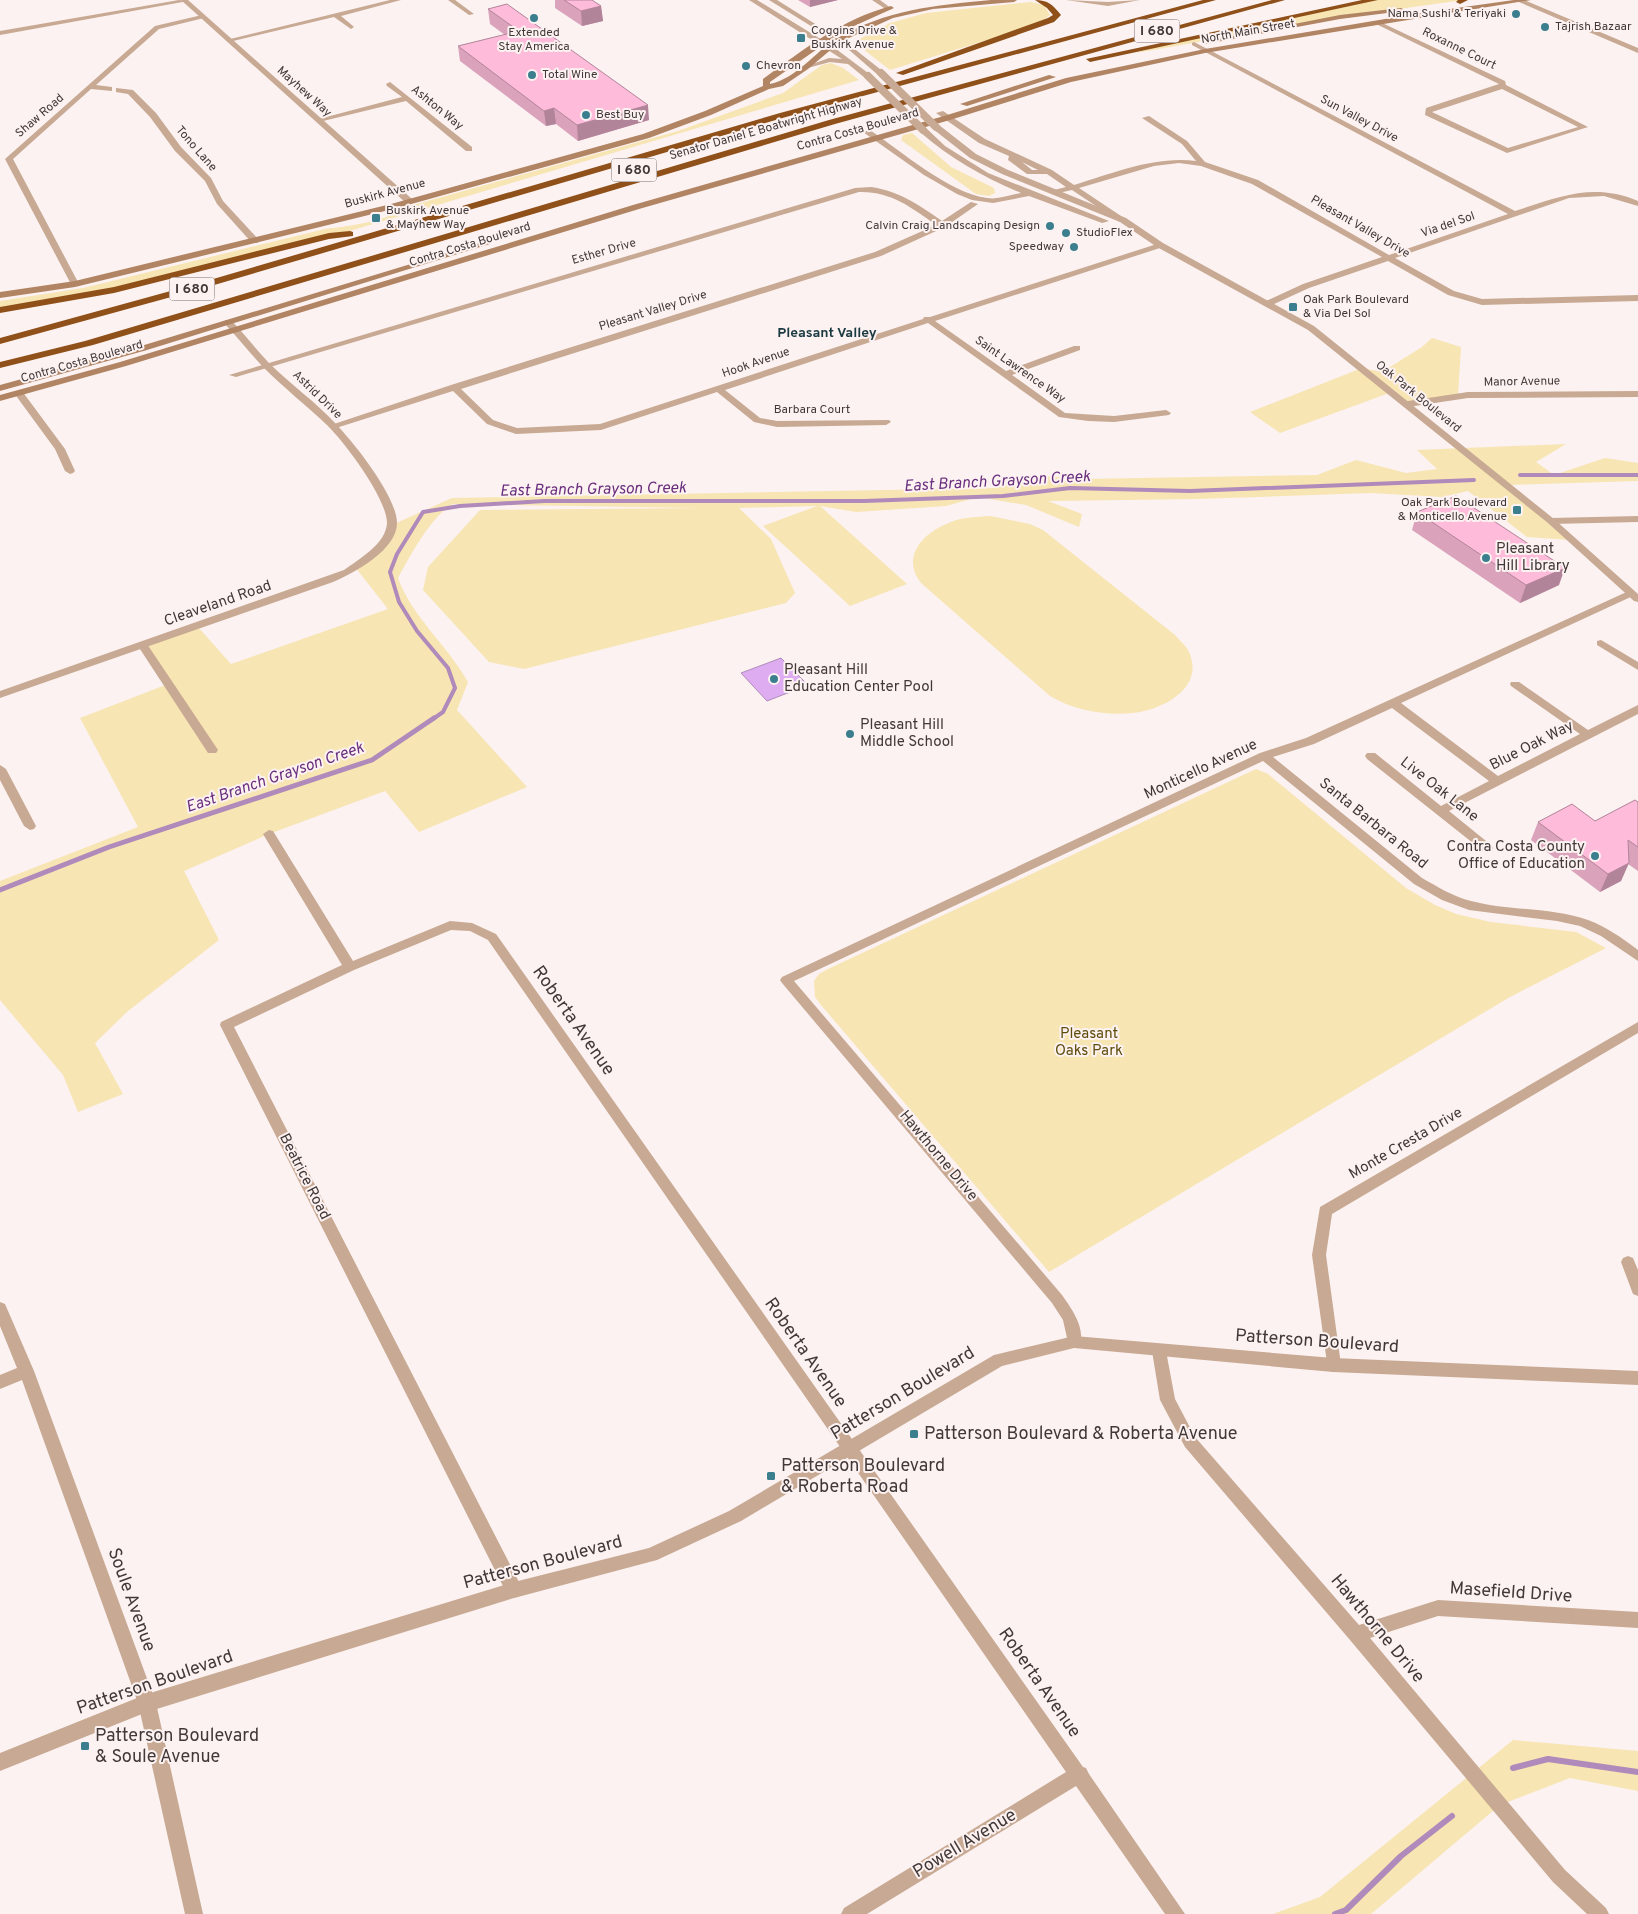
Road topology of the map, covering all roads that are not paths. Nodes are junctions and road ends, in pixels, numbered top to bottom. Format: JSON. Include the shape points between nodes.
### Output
{"nodes":[{"id":1,"x":398,"y":0,"type":"edge"},
{"id":2,"x":451,"y":0,"type":"edge"},
{"id":3,"x":752,"y":0,"type":"edge"},
{"id":4,"x":772,"y":0,"type":"edge"},
{"id":5,"x":875,"y":0,"type":"edge"},
{"id":6,"x":937,"y":0,"type":"edge"},
{"id":7,"x":1014,"y":0,"type":"edge"},
{"id":8,"x":1039,"y":0,"type":"edge"},
{"id":9,"x":1069,"y":0,"type":"edge"},
{"id":10,"x":1136,"y":0,"type":"edge"},
{"id":11,"x":1180,"y":0,"type":"edge"},
{"id":12,"x":1212,"y":0,"type":"edge"},
{"id":13,"x":1257,"y":0,"type":"edge"},
{"id":14,"x":1281,"y":0,"type":"edge"},
{"id":15,"x":1374,"y":0,"type":"edge"},
{"id":16,"x":1472,"y":0,"type":"edge"},
{"id":17,"x":1522,"y":0,"type":"edge"},
{"id":18,"x":185,"y":1,"type":"edge"},
{"id":19,"x":1462,"y":1,"type":"edge"},
{"id":20,"x":888,"y":8,"type":"junction"},
{"id":21,"x":472,"y":14,"type":"dead end"},
{"id":22,"x":336,"y":15,"type":"junction"},
{"id":23,"x":202,"y":17,"type":"junction"},
{"id":24,"x":1144,"y":17,"type":"junction"},
{"id":25,"x":1376,"y":22,"type":"junction"},
{"id":26,"x":351,"y":26,"type":"dead end"},
{"id":27,"x":0,"y":33,"type":"edge"},
{"id":28,"x":828,"y":34,"type":"junction"},
{"id":29,"x":229,"y":40,"type":"junction"},
{"id":30,"x":820,"y":41,"type":"junction"},
{"id":31,"x":838,"y":41,"type":"junction"},
{"id":32,"x":1194,"y":44,"type":"junction"},
{"id":33,"x":830,"y":47,"type":"junction"},
{"id":34,"x":1205,"y":51,"type":"junction"},
{"id":35,"x":1638,"y":51,"type":"edge"},
{"id":36,"x":852,"y":63,"type":"junction"},
{"id":37,"x":1034,"y":64,"type":"junction"},
{"id":38,"x":806,"y":68,"type":"junction"},
{"id":39,"x":390,"y":84,"type":"dead end"},
{"id":40,"x":1503,"y":86,"type":"junction"},
{"id":41,"x":91,"y":87,"type":"junction"},
{"id":42,"x":767,"y":87,"type":"junction"},
{"id":43,"x":109,"y":89,"type":"dead end"},
{"id":44,"x":119,"y":90,"type":"dead end"},
{"id":45,"x":407,"y":98,"type":"junction"},
{"id":46,"x":940,"y":113,"type":"junction"},
{"id":47,"x":783,"y":115,"type":"junction"},
{"id":48,"x":947,"y":118,"type":"junction"},
{"id":49,"x":1146,"y":118,"type":"dead end"},
{"id":50,"x":319,"y":120,"type":"junction"},
{"id":51,"x":868,"y":132,"type":"junction"},
{"id":52,"x":876,"y":138,"type":"junction"},
{"id":53,"x":470,"y":149,"type":"dead end"},
{"id":54,"x":1202,"y":164,"type":"junction"},
{"id":55,"x":950,"y":186,"type":"junction"},
{"id":56,"x":1075,"y":187,"type":"junction"},
{"id":57,"x":1057,"y":192,"type":"junction"},
{"id":58,"x":1028,"y":193,"type":"junction"},
{"id":59,"x":1038,"y":197,"type":"junction"},
{"id":60,"x":409,"y":201,"type":"junction"},
{"id":61,"x":974,"y":204,"type":"junction"},
{"id":62,"x":1638,"y":204,"type":"edge"},
{"id":63,"x":1514,"y":214,"type":"junction"},
{"id":64,"x":1123,"y":220,"type":"junction"},
{"id":65,"x":942,"y":225,"type":"junction"},
{"id":66,"x":382,"y":231,"type":"junction"},
{"id":67,"x":255,"y":240,"type":"junction"},
{"id":68,"x":1160,"y":245,"type":"junction"},
{"id":69,"x":1389,"y":258,"type":"junction"},
{"id":70,"x":75,"y":284,"type":"junction"},
{"id":71,"x":0,"y":295,"type":"edge"},
{"id":72,"x":1638,"y":298,"type":"edge"},
{"id":73,"x":1269,"y":303,"type":"junction"},
{"id":74,"x":0,"y":310,"type":"edge"},
{"id":75,"x":927,"y":319,"type":"junction"},
{"id":76,"x":228,"y":322,"type":"junction"},
{"id":77,"x":236,"y":330,"type":"junction"},
{"id":78,"x":0,"y":341,"type":"edge"},
{"id":79,"x":89,"y":343,"type":"junction"},
{"id":80,"x":1077,"y":348,"type":"dead end"},
{"id":81,"x":0,"y":357,"type":"edge"},
{"id":82,"x":0,"y":364,"type":"edge"},
{"id":83,"x":266,"y":365,"type":"junction"},
{"id":84,"x":0,"y":373,"type":"edge"},
{"id":85,"x":233,"y":375,"type":"dead end"},
{"id":86,"x":1005,"y":375,"type":"junction"},
{"id":87,"x":454,"y":387,"type":"junction"},
{"id":88,"x":0,"y":388,"type":"edge"},
{"id":89,"x":719,"y":389,"type":"junction"},
{"id":90,"x":19,"y":393,"type":"junction"},
{"id":91,"x":1638,"y":394,"type":"edge"},
{"id":92,"x":0,"y":398,"type":"edge"},
{"id":93,"x":1408,"y":404,"type":"junction"},
{"id":94,"x":1166,"y":413,"type":"dead end"},
{"id":95,"x":886,"y":422,"type":"dead end"},
{"id":96,"x":333,"y":426,"type":"junction"},
{"id":97,"x":70,"y":471,"type":"dead end"},
{"id":98,"x":381,"y":492,"type":"joint"},
{"id":99,"x":1638,"y":519,"type":"edge"},
{"id":100,"x":1551,"y":521,"type":"junction"},
{"id":101,"x":1634,"y":596,"type":"edge"},
{"id":102,"x":1601,"y":643,"type":"dead end"},
{"id":103,"x":143,"y":646,"type":"junction"},
{"id":104,"x":1638,"y":667,"type":"edge"},
{"id":105,"x":1515,"y":684,"type":"dead end"},
{"id":106,"x":0,"y":696,"type":"edge"},
{"id":107,"x":1393,"y":703,"type":"junction"},
{"id":108,"x":1638,"y":710,"type":"edge"},
{"id":109,"x":1588,"y":735,"type":"junction"},
{"id":110,"x":212,"y":750,"type":"dead end"},
{"id":111,"x":1264,"y":756,"type":"junction"},
{"id":112,"x":1371,"y":756,"type":"dead end"},
{"id":113,"x":0,"y":769,"type":"edge"},
{"id":114,"x":1497,"y":781,"type":"junction"},
{"id":115,"x":1440,"y":811,"type":"junction"},
{"id":116,"x":30,"y":826,"type":"dead end"},
{"id":117,"x":269,"y":834,"type":"dead end"},
{"id":118,"x":1487,"y":848,"type":"dead end"},
{"id":119,"x":1638,"y":956,"type":"edge"},
{"id":120,"x":350,"y":967,"type":"junction"},
{"id":121,"x":786,"y":980,"type":"joint"},
{"id":122,"x":1638,"y":1027,"type":"edge"},
{"id":123,"x":1628,"y":1262,"type":"dead end"},
{"id":124,"x":1638,"y":1290,"type":"edge"},
{"id":125,"x":0,"y":1308,"type":"edge"},
{"id":126,"x":1074,"y":1342,"type":"junction"},
{"id":127,"x":1159,"y":1351,"type":"junction"},
{"id":128,"x":1333,"y":1365,"type":"junction"},
{"id":129,"x":26,"y":1370,"type":"junction"},
{"id":130,"x":1638,"y":1378,"type":"edge"},
{"id":131,"x":0,"y":1382,"type":"edge"},
{"id":132,"x":849,"y":1450,"type":"junction"},
{"id":133,"x":514,"y":1590,"type":"junction"},
{"id":134,"x":1638,"y":1620,"type":"edge"},
{"id":135,"x":1356,"y":1634,"type":"junction"},
{"id":136,"x":147,"y":1703,"type":"junction"},
{"id":137,"x":0,"y":1762,"type":"edge"},
{"id":138,"x":1080,"y":1774,"type":"junction"},
{"id":139,"x":194,"y":1914,"type":"edge"},
{"id":140,"x":850,"y":1914,"type":"edge"},
{"id":141,"x":1176,"y":1914,"type":"edge"},
{"id":142,"x":1600,"y":1914,"type":"edge"}],
"edges":[{"from":1,"to":22,"type":"street"},
{"from":2,"to":21,"type":"street"},
{"from":3,"to":30,"type":"street","name":"Oak Park Boulevard"},
{"from":4,"to":28,"type":"street","name":"Oak Park Boulevard"},
{"from":5,"to":20,"type":"street"},
{"from":6,"to":20,"type":"main road","name":"Buskirk Avenue"},
{"from":7,"to":31,"type":"main road","name":"Buskirk Avenue","via":[[903,12]]},
{"from":8,"to":47,"type":"highway","via":[[1057,15],[1042,25],[864,84]]},
{"from":9,"to":10,"type":"street","via":[[1108,4]]},
{"from":11,"to":24,"type":"highway"},
{"from":12,"to":24,"type":"highway","name":"Senator Daniel E Boatwright Highway","number":"I 680"},
{"from":13,"to":81,"type":"highway","number":"I 680","via":[[724,144],[237,291]]},
{"from":14,"to":37,"type":"highway","name":"Senator Daniel E Boatwright Highway","number":"I 680"},
{"from":15,"to":37,"type":"highway","via":[[1072,62]]},
{"from":16,"to":19,"type":"main road","name":"North Main Street"},
{"from":17,"to":25,"type":"main road","name":"North Main Street"},
{"from":17,"to":35,"type":"street"},
{"from":18,"to":23,"type":"street","name":"Mayhew Way"},
{"from":18,"to":27,"type":"street"},
{"from":19,"to":32,"type":"main road","name":"North Main Street","via":[[1340,17]]},
{"from":20,"to":28,"type":"main road","name":"Buskirk Avenue"},
{"from":22,"to":26,"type":"street"},
{"from":22,"to":29,"type":"street"},
{"from":23,"to":29,"type":"street","name":"Mayhew Way"},
{"from":23,"to":41,"type":"street","name":"Shaw Road","via":[[158,27]]},
{"from":24,"to":47,"type":"highway","name":"Senator Daniel E Boatwright Highway","number":"I 680"},
{"from":25,"to":34,"type":"main road","name":"North Main Street"},
{"from":25,"to":40,"type":"street","name":"Roxanne Court"},
{"from":28,"to":30,"type":"main road","name":"Buskirk Avenue"},
{"from":28,"to":31,"type":"street","name":"Oak Park Boulevard"},
{"from":29,"to":50,"type":"street","name":"Mayhew Way"},
{"from":30,"to":33,"type":"street","name":"Oak Park Boulevard"},
{"from":30,"to":42,"type":"main road","name":"Buskirk Avenue","via":[[766,81]]},
{"from":31,"to":33,"type":"main road","name":"Buskirk Avenue"},
{"from":31,"to":57,"type":"street","name":"Oak Park Boulevard","bridge":true,"via":[[881,72],[962,149],[980,160]]},
{"from":32,"to":34,"type":"street","name":"Sun Valley Drive"},
{"from":32,"to":46,"type":"main road","name":"North Main Street","via":[[1020,86]]},
{"from":33,"to":36,"type":"street","name":"Oak Park Boulevard"},
{"from":33,"to":38,"type":"main road","name":"Buskirk Avenue"},
{"from":34,"to":48,"type":"main road","name":"North Main Street","via":[[1068,80]]},
{"from":34,"to":63,"type":"street","name":"Sun Valley Drive"},
{"from":36,"to":38,"type":"street","via":[[829,60]]},
{"from":36,"to":58,"type":"street","name":"Oak Park Boulevard","bridge":true,"via":[[959,161]]},
{"from":37,"to":79,"type":"highway","name":"Senator Daniel E Boatwright Highway","number":"I 680"},
{"from":38,"to":42,"type":"main road","name":"Buskirk Avenue","via":[[780,84]]},
{"from":39,"to":45,"type":"street","name":"Ashton Way"},
{"from":40,"to":40,"type":"street","name":"Roxanne Court","via":[[1428,112],[1507,151],[1584,127]]},
{"from":41,"to":43,"type":"street"},
{"from":41,"to":70,"type":"street","name":"Shaw Road","via":[[9,159]]},
{"from":42,"to":60,"type":"main road","name":"Buskirk Avenue","via":[[646,136]]},
{"from":44,"to":67,"type":"street","name":"Tono Lane","via":[[130,92],[153,115],[208,180],[220,202]]},
{"from":45,"to":50,"type":"street"},
{"from":45,"to":53,"type":"street","name":"Ashton Way"},
{"from":46,"to":48,"type":"street","name":"Oak Park Boulevard"},
{"from":46,"to":51,"type":"main road","name":"Contra Costa Boulevard"},
{"from":47,"to":66,"type":"highway","name":"Senator Daniel E Boatwright Highway","number":"I 680"},
{"from":48,"to":52,"type":"main road","name":"Contra Costa Boulevard"},
{"from":48,"to":56,"type":"street","name":"Oak Park Boulevard","via":[[1008,154],[1030,172],[1049,172]]},
{"from":49,"to":54,"type":"street","via":[[1177,136],[1196,152]]},
{"from":50,"to":60,"type":"street","name":"Mayhew Way"},
{"from":51,"to":52,"type":"street","name":"Oak Park Boulevard"},
{"from":51,"to":76,"type":"main road","name":"Contra Costa Boulevard"},
{"from":52,"to":55,"type":"street","name":"Oak Park Boulevard"},
{"from":52,"to":77,"type":"main road","name":"Contra Costa Boulevard","via":[[636,207]]},
{"from":54,"to":56,"type":"street","name":"Pleasant Valley Drive","via":[[1179,161],[1153,164]]},
{"from":54,"to":69,"type":"street","name":"Pleasant Valley Drive","via":[[1255,182]]},
{"from":55,"to":58,"type":"street","name":"Oak Park Boulevard","via":[[986,201]]},
{"from":55,"to":61,"type":"street","name":"Oak Park Boulevard"},
{"from":56,"to":57,"type":"street","name":"Oak Park Boulevard"},
{"from":56,"to":64,"type":"street","name":"Oak Park Boulevard"},
{"from":57,"to":58,"type":"street","name":"Oak Park Boulevard"},
{"from":57,"to":59,"type":"street","name":"Oak Park Boulevard"},
{"from":57,"to":64,"type":"street","name":"Oak Park Boulevard"},
{"from":58,"to":59,"type":"street","name":"Oak Park Boulevard"},
{"from":59,"to":61,"type":"street","name":"Oak Park Boulevard","via":[[1001,206]]},
{"from":59,"to":68,"type":"street","name":"Oak Park Boulevard"},
{"from":60,"to":67,"type":"main road","name":"Buskirk Avenue"},
{"from":61,"to":65,"type":"street","name":"Pleasant Valley Drive"},
{"from":62,"to":63,"type":"street","name":"Via del Sol","via":[[1607,194],[1586,193]]},
{"from":63,"to":69,"type":"street","name":"Via del Sol"},
{"from":64,"to":68,"type":"street","name":"Oak Park Boulevard"},
{"from":65,"to":83,"type":"street","name":"Esther Drive","via":[[894,194],[876,188],[858,190]]},
{"from":65,"to":87,"type":"street","name":"Pleasant Valley Drive","via":[[878,254]]},
{"from":66,"to":74,"type":"highway","via":[[329,236],[114,290]]},
{"from":66,"to":78,"type":"highway","name":"Senator Daniel E Boatwright Highway","number":"I 680","via":[[191,289]]},
{"from":67,"to":70,"type":"main road","name":"Buskirk Avenue"},
{"from":68,"to":73,"type":"street","name":"Oak Park Boulevard"},
{"from":68,"to":75,"type":"street","name":"Hook Avenue"},
{"from":69,"to":72,"type":"street","name":"Pleasant Valley Drive","via":[[1451,293],[1482,302]]},
{"from":69,"to":73,"type":"street","name":"Via del Sol","via":[[1306,286]]},
{"from":70,"to":71,"type":"main road","name":"Buskirk Avenue"},
{"from":73,"to":93,"type":"street","name":"Oak Park Boulevard","via":[[1318,333]]},
{"from":75,"to":86,"type":"street","name":"Saint Lawrence Way"},
{"from":75,"to":89,"type":"street","name":"Hook Avenue"},
{"from":76,"to":77,"type":"street","name":"Astrid Drive"},
{"from":76,"to":88,"type":"main road","name":"Contra Costa Boulevard"},
{"from":77,"to":83,"type":"street","name":"Astrid Drive"},
{"from":77,"to":90,"type":"main road","name":"Contra Costa Boulevard"},
{"from":79,"to":82,"type":"highway","name":"Senator Daniel E Boatwright Highway","number":"I 680"},
{"from":79,"to":84,"type":"highway"},
{"from":80,"to":86,"type":"street"},
{"from":83,"to":85,"type":"street","name":"Esther Drive"},
{"from":83,"to":96,"type":"street","name":"Astrid Drive"},
{"from":86,"to":94,"type":"street","name":"Saint Lawrence Way","via":[[1062,415],[1081,419],[1133,418]]},
{"from":87,"to":89,"type":"street","name":"Hook Avenue","via":[[490,422],[516,431],[601,427]]},
{"from":87,"to":96,"type":"street","name":"Pleasant Valley Drive"},
{"from":89,"to":95,"type":"street","name":"Barbara Court","via":[[757,420],[777,424]]},
{"from":90,"to":92,"type":"main road","name":"Contra Costa Boulevard"},
{"from":90,"to":97,"type":"street","via":[[60,449]]},
{"from":91,"to":93,"type":"street","name":"Manor Avenue","via":[[1468,395]]},
{"from":93,"to":100,"type":"street","name":"Oak Park Boulevard"},
{"from":96,"to":98,"type":"street","name":"Astrid Drive"},
{"from":98,"to":103,"type":"street","name":"Cleaveland Road","via":[[390,508],[392,525],[386,539],[371,556],[348,572]]},
{"from":99,"to":100,"type":"street"},
{"from":100,"to":101,"type":"street","name":"Oak Park Boulevard"},
{"from":101,"to":107,"type":"street","name":"Monticello Avenue"},
{"from":102,"to":104,"type":"street"},
{"from":103,"to":106,"type":"street","name":"Cleaveland Road"},
{"from":103,"to":110,"type":"street"},
{"from":105,"to":109,"type":"street"},
{"from":107,"to":111,"type":"street","name":"Monticello Avenue","via":[[1310,741]]},
{"from":107,"to":114,"type":"street"},
{"from":108,"to":109,"type":"street","name":"Blue Oak Way"},
{"from":109,"to":114,"type":"street","name":"Blue Oak Way"},
{"from":111,"to":119,"type":"street","name":"Santa Barbara Road","via":[[1418,881],[1444,896],[1478,908],[1583,923],[1608,934]]},
{"from":111,"to":121,"type":"street","name":"Monticello Avenue"},
{"from":112,"to":115,"type":"street","name":"Live Oak Lane"},
{"from":113,"to":116,"type":"street"},
{"from":114,"to":115,"type":"street","name":"Blue Oak Way"},
{"from":115,"to":118,"type":"street","name":"Live Oak Lane"},
{"from":117,"to":120,"type":"street"},
{"from":120,"to":132,"type":"street","name":"Roberta Avenue","via":[[450,925],[472,926],[492,937]]},
{"from":120,"to":133,"type":"street","name":"Beatrice Road","via":[[226,1025]]},
{"from":121,"to":126,"type":"street","name":"Hawthorne Drive","via":[[1058,1299],[1070,1318]]},
{"from":122,"to":128,"type":"street","name":"Monte Cresta Drive","via":[[1325,1210],[1319,1255]]},
{"from":123,"to":124,"type":"street"},
{"from":125,"to":129,"type":"street","name":"Soule Avenue"},
{"from":126,"to":127,"type":"street","name":"Patterson Boulevard"},
{"from":126,"to":132,"type":"street","name":"Patterson Boulevard","via":[[999,1360]]},
{"from":127,"to":128,"type":"street","name":"Patterson Boulevard"},
{"from":127,"to":135,"type":"street","name":"Hawthorne Drive","via":[[1168,1400],[1190,1442]]},
{"from":128,"to":130,"type":"street","name":"Patterson Boulevard"},
{"from":129,"to":131,"type":"street"},
{"from":129,"to":136,"type":"street","name":"Soule Avenue"},
{"from":132,"to":133,"type":"street","name":"Patterson Boulevard","via":[[735,1516],[651,1554]]},
{"from":132,"to":138,"type":"street","name":"Roberta Avenue"},
{"from":133,"to":136,"type":"street","name":"Patterson Boulevard"},
{"from":134,"to":135,"type":"street","name":"Masefield Drive","via":[[1438,1608]]},
{"from":135,"to":142,"type":"street","name":"Hawthorne Drive","via":[[1559,1876]]},
{"from":136,"to":137,"type":"street","name":"Patterson Boulevard"},
{"from":136,"to":139,"type":"street","name":"Soule Avenue"},
{"from":138,"to":140,"type":"street","name":"Powell Avenue"},
{"from":138,"to":141,"type":"street","name":"Roberta Avenue"}]}
